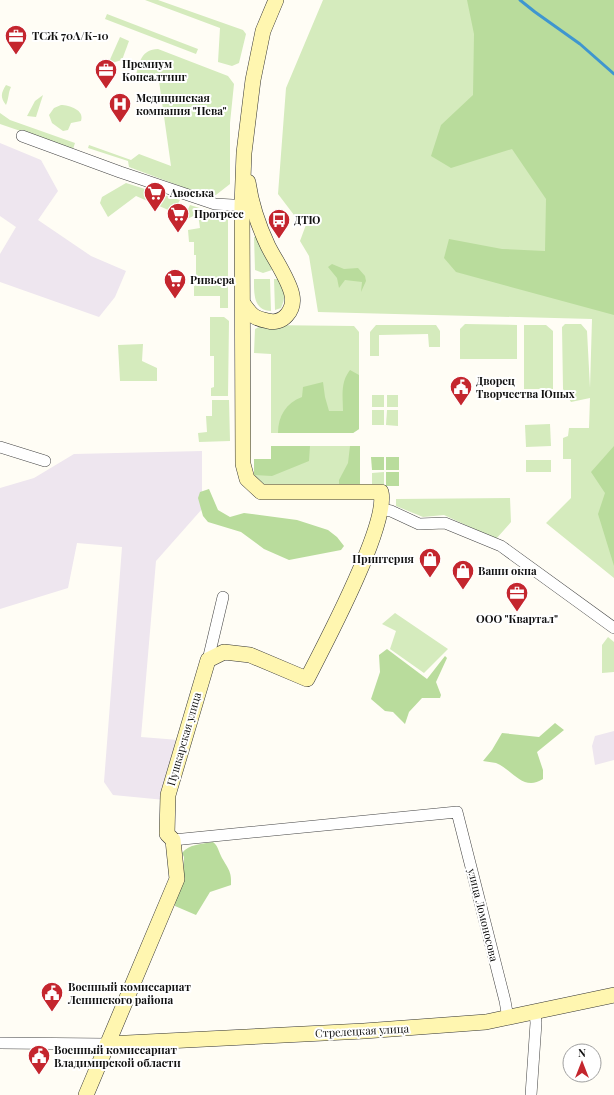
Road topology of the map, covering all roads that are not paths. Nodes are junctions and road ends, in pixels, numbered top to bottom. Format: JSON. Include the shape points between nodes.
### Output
{"nodes":[{"id":1,"x":276,"y":0,"type":"edge"},
{"id":2,"x":22,"y":136,"type":"dead end"},
{"id":3,"x":248,"y":206,"type":"junction"},
{"id":4,"x":244,"y":305,"type":"junction"},
{"id":5,"x":0,"y":447,"type":"edge"},
{"id":6,"x":45,"y":461,"type":"dead end"},
{"id":7,"x":381,"y":510,"type":"junction"},
{"id":8,"x":223,"y":597,"type":"dead end"},
{"id":9,"x":614,"y":628,"type":"edge"},
{"id":10,"x":208,"y":660,"type":"junction"},
{"id":11,"x":173,"y":840,"type":"junction"},
{"id":12,"x":614,"y":995,"type":"edge"},
{"id":13,"x":535,"y":1012,"type":"junction"},
{"id":14,"x":508,"y":1018,"type":"junction"},
{"id":15,"x":0,"y":1043,"type":"edge"},
{"id":16,"x":107,"y":1044,"type":"junction"},
{"id":17,"x":86,"y":1095,"type":"edge"},
{"id":18,"x":531,"y":1095,"type":"edge"}],
"edges":[{"from":1,"to":3,"type":"street","via":[[263,31],[253,80],[244,153]]},
{"from":2,"to":3,"type":"street","via":[[215,204]]},
{"from":3,"to":4,"type":"street"},
{"from":3,"to":4,"type":"street","via":[[292,295],[292,307],[286,317],[272,322],[254,318]]},
{"from":4,"to":7,"type":"street","via":[[243,452],[247,479],[261,492],[381,492]]},
{"from":5,"to":6,"type":"street"},
{"from":7,"to":9,"type":"street","via":[[391,511],[419,524],[445,523],[501,546]]},
{"from":7,"to":10,"type":"street","via":[[343,608],[306,679],[250,655],[224,652]]},
{"from":8,"to":10,"type":"street"},
{"from":10,"to":11,"type":"street","name":"Пушкарская улица","via":[[168,795],[167,834]]},
{"from":11,"to":14,"type":"street","name":"улица Ломоносова","via":[[457,812],[506,1001]]},
{"from":11,"to":16,"type":"street","name":"Пушкарская улица","via":[[177,879]]},
{"from":12,"to":13,"type":"street","name":"Стрелецкая улица"},
{"from":13,"to":14,"type":"street","name":"Стрелецкая улица"},
{"from":13,"to":18,"type":"street"},
{"from":14,"to":16,"type":"street","name":"Стрелецкая улица","via":[[486,1022],[364,1031]]},
{"from":15,"to":16,"type":"street"},
{"from":16,"to":17,"type":"street","name":"Пушкарская улица"}]}
